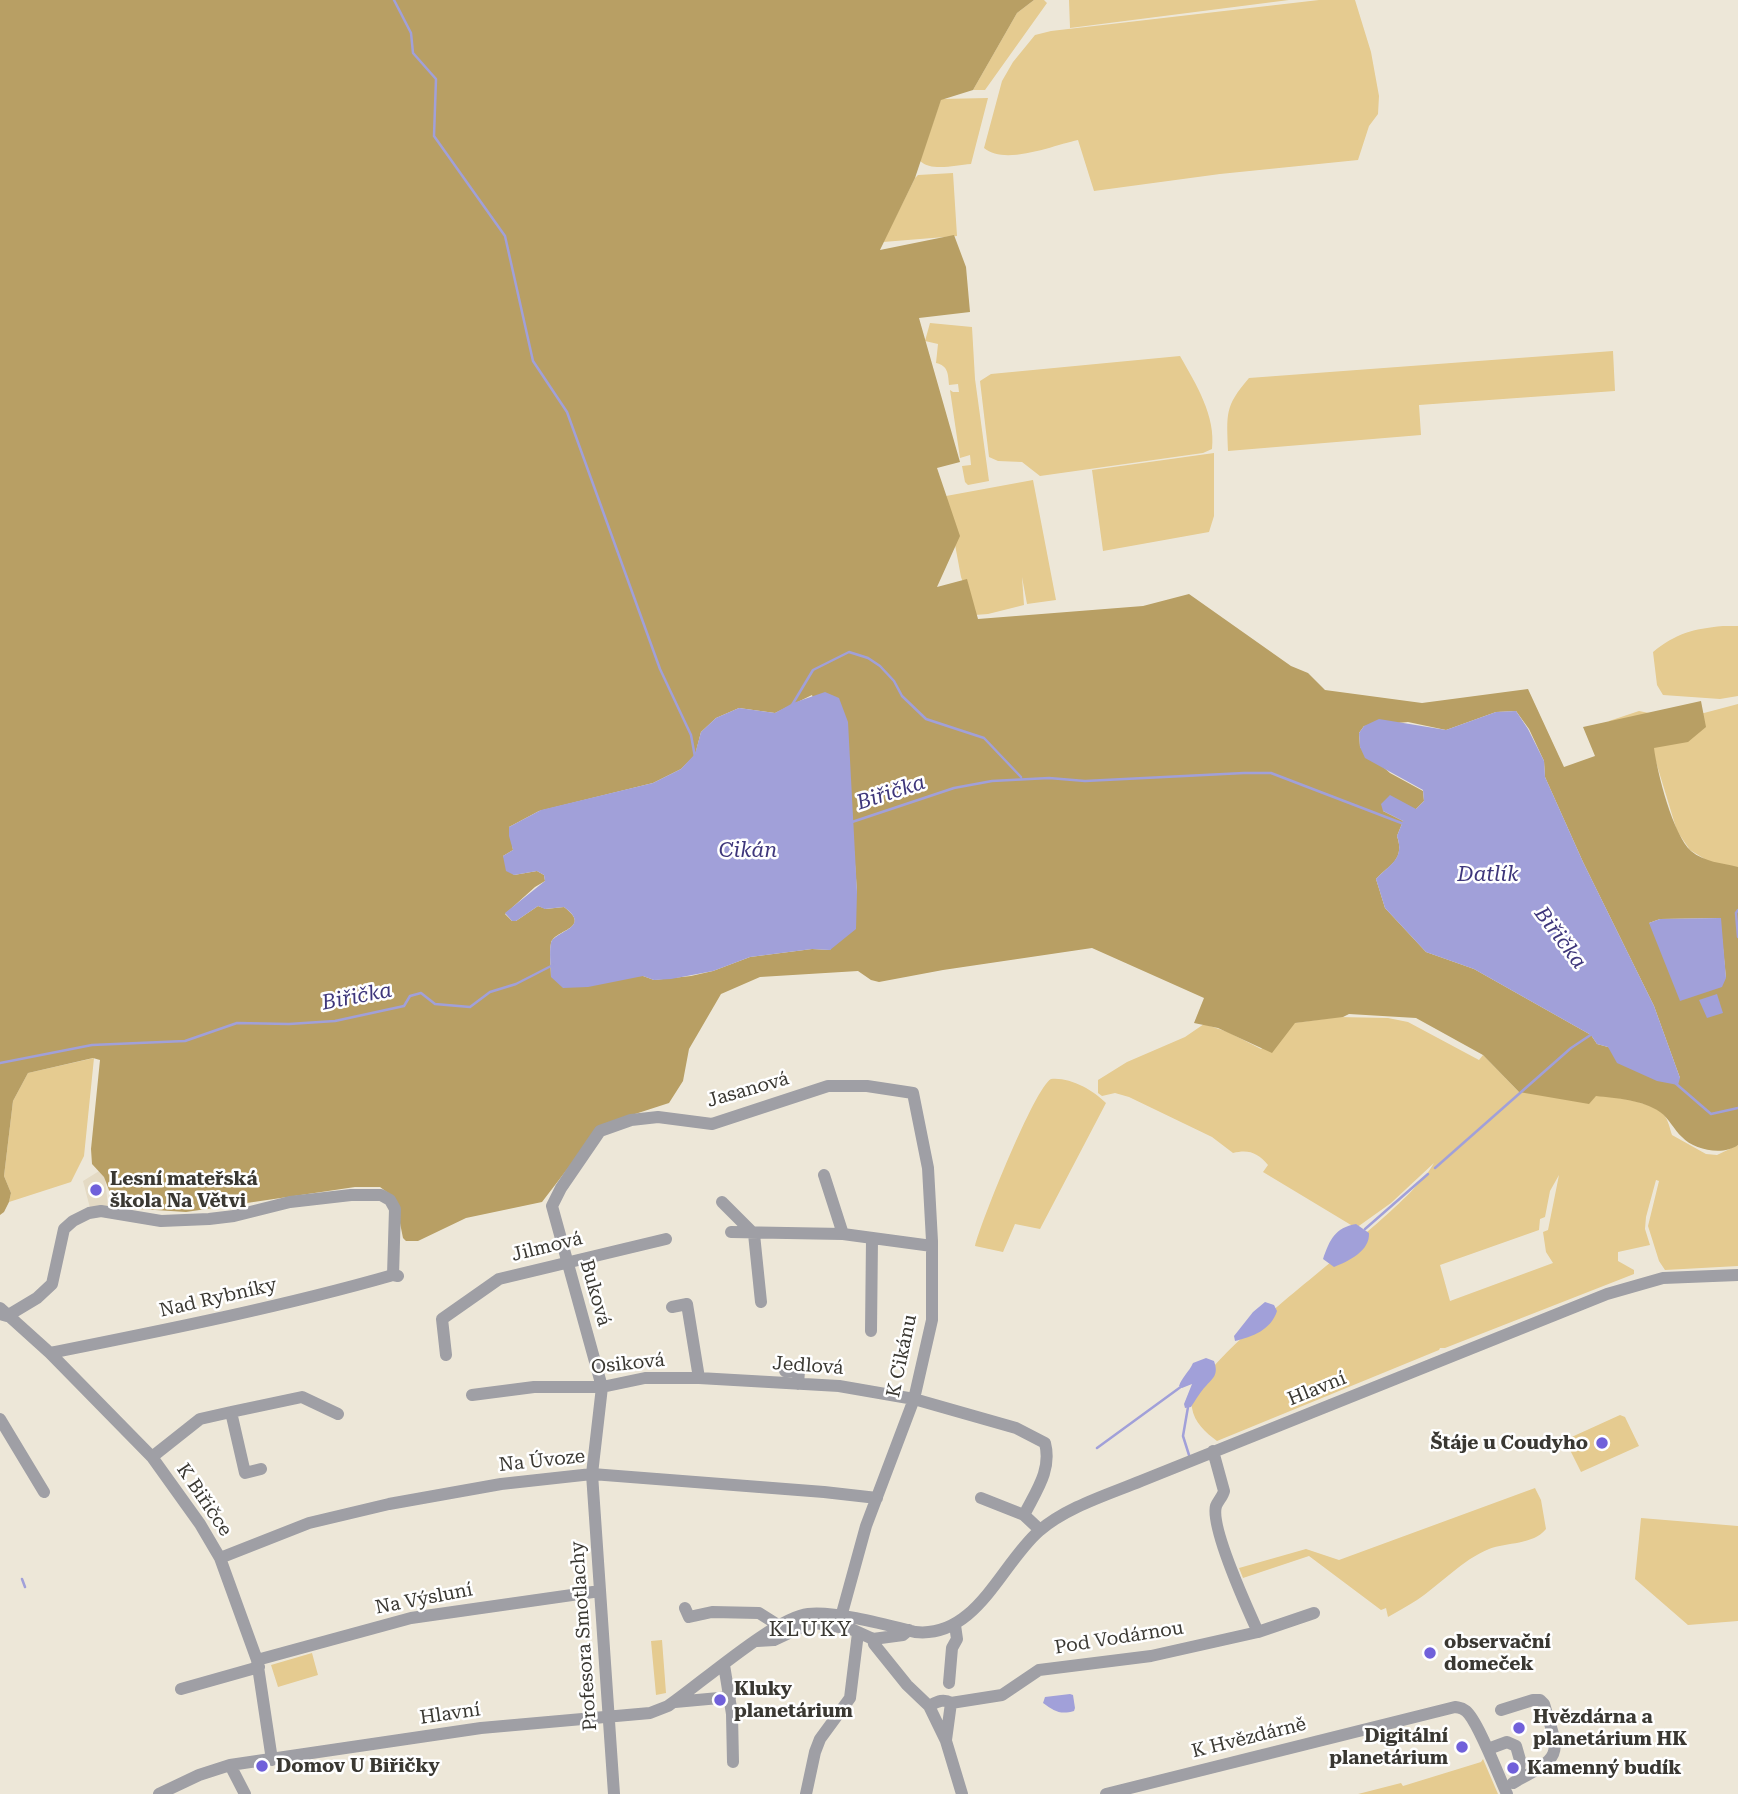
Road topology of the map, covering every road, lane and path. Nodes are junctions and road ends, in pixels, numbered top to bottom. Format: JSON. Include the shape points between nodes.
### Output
{"nodes":[{"id":1,"x":913,"y":1093,"type":"joint"},
{"id":2,"x":824,"y":1175,"type":"dead end"},
{"id":3,"x":722,"y":1202,"type":"dead end"},
{"id":4,"x":552,"y":1206,"type":"joint"},
{"id":5,"x":119,"y":1214,"type":"joint"},
{"id":6,"x":731,"y":1232,"type":"dead end"},
{"id":7,"x":754,"y":1234,"type":"junction"},
{"id":8,"x":843,"y":1234,"type":"junction"},
{"id":9,"x":666,"y":1239,"type":"dead end"},
{"id":10,"x":872,"y":1239,"type":"junction"},
{"id":11,"x":932,"y":1246,"type":"junction"},
{"id":12,"x":566,"y":1264,"type":"junction"},
{"id":13,"x":1738,"y":1275,"type":"edge"},
{"id":14,"x":761,"y":1302,"type":"dead end"},
{"id":15,"x":672,"y":1307,"type":"dead end"},
{"id":16,"x":2,"y":1313,"type":"edge"},
{"id":17,"x":872,"y":1331,"type":"dead end"},
{"id":18,"x":50,"y":1353,"type":"junction"},
{"id":19,"x":446,"y":1354,"type":"dead end"},
{"id":20,"x":785,"y":1371,"type":"dead end"},
{"id":21,"x":699,"y":1378,"type":"junction"},
{"id":22,"x":798,"y":1384,"type":"junction"},
{"id":23,"x":602,"y":1387,"type":"junction"},
{"id":24,"x":472,"y":1395,"type":"dead end"},
{"id":25,"x":914,"y":1399,"type":"junction"},
{"id":26,"x":232,"y":1412,"type":"junction"},
{"id":27,"x":338,"y":1414,"type":"dead end"},
{"id":28,"x":0,"y":1419,"type":"edge"},
{"id":29,"x":1213,"y":1451,"type":"junction"},
{"id":30,"x":152,"y":1457,"type":"junction"},
{"id":31,"x":261,"y":1469,"type":"dead end"},
{"id":32,"x":592,"y":1474,"type":"junction"},
{"id":33,"x":44,"y":1492,"type":"dead end"},
{"id":34,"x":877,"y":1498,"type":"junction"},
{"id":35,"x":981,"y":1498,"type":"dead end"},
{"id":36,"x":1024,"y":1515,"type":"junction"},
{"id":37,"x":1040,"y":1530,"type":"junction"},
{"id":38,"x":219,"y":1558,"type":"junction"},
{"id":39,"x":600,"y":1591,"type":"junction"},
{"id":40,"x":685,"y":1608,"type":"dead end"},
{"id":41,"x":1314,"y":1613,"type":"dead end"},
{"id":42,"x":841,"y":1617,"type":"junction"},
{"id":43,"x":778,"y":1625,"type":"junction"},
{"id":44,"x":955,"y":1625,"type":"junction"},
{"id":45,"x":909,"y":1630,"type":"junction"},
{"id":46,"x":1258,"y":1632,"type":"junction"},
{"id":47,"x":858,"y":1633,"type":"junction"},
{"id":48,"x":873,"y":1639,"type":"junction"},
{"id":49,"x":757,"y":1641,"type":"junction"},
{"id":50,"x":258,"y":1663,"type":"junction"},
{"id":51,"x":724,"y":1665,"type":"junction"},
{"id":52,"x":949,"y":1683,"type":"dead end"},
{"id":53,"x":180,"y":1689,"type":"dead end"},
{"id":54,"x":730,"y":1696,"type":"junction"},
{"id":55,"x":674,"y":1702,"type":"junction"},
{"id":56,"x":951,"y":1703,"type":"junction"},
{"id":57,"x":929,"y":1706,"type":"junction"},
{"id":58,"x":1501,"y":1710,"type":"dead end"},
{"id":59,"x":609,"y":1717,"type":"junction"},
{"id":60,"x":946,"y":1741,"type":"junction"},
{"id":61,"x":1488,"y":1749,"type":"junction"},
{"id":62,"x":272,"y":1760,"type":"junction"},
{"id":63,"x":733,"y":1762,"type":"dead end"},
{"id":64,"x":230,"y":1765,"type":"junction"},
{"id":65,"x":1518,"y":1780,"type":"junction"},
{"id":66,"x":1133,"y":1791,"type":"edge"},
{"id":67,"x":1506,"y":1792,"type":"edge"},
{"id":68,"x":159,"y":1794,"type":"edge"},
{"id":69,"x":244,"y":1794,"type":"edge"},
{"id":70,"x":614,"y":1794,"type":"edge"},
{"id":71,"x":806,"y":1794,"type":"edge"},
{"id":72,"x":962,"y":1794,"type":"edge"},
{"id":73,"x":1106,"y":1794,"type":"edge"}],
"edges":[{"from":1,"to":4,"type":"street","name":"Jasanová","via":[[828,1086],[712,1124],[658,1117],[631,1120],[600,1130]]},
{"from":1,"to":11,"type":"street","name":"K Cikánu","via":[[928,1168]]},
{"from":2,"to":8,"type":"street"},
{"from":3,"to":7,"type":"street"},
{"from":4,"to":12,"type":"street","name":"Buková"},
{"from":5,"to":16,"type":"street","name":"K Biřičce","via":[[101,1211],[73,1221],[60,1238],[52,1284],[37,1298]]},
{"from":5,"to":18,"type":"street","name":"Nad Rybníky","via":[[161,1221],[209,1219],[298,1201],[381,1195],[395,1209],[396,1275]]},
{"from":6,"to":7,"type":"street"},
{"from":7,"to":8,"type":"street"},
{"from":7,"to":14,"type":"street"},
{"from":8,"to":10,"type":"street"},
{"from":9,"to":12,"type":"street","name":"Jilmová"},
{"from":10,"to":11,"type":"street"},
{"from":10,"to":17,"type":"street"},
{"from":11,"to":25,"type":"street","name":"K Cikánu","via":[[932,1320]]},
{"from":12,"to":19,"type":"street","name":"Jilmová","via":[[499,1279],[442,1319]]},
{"from":12,"to":23,"type":"street","name":"Buková"},
{"from":13,"to":29,"type":"street","name":"Hlavní","via":[[1684,1275],[1634,1284]]},
{"from":15,"to":21,"type":"street","via":[[687,1304]]},
{"from":16,"to":18,"type":"street","name":"K Biřičce"},
{"from":18,"to":30,"type":"street","name":"K Biřičce"},
{"from":20,"to":22,"type":"street","via":[[799,1371]]},
{"from":21,"to":22,"type":"street","name":"Jedlová"},
{"from":21,"to":23,"type":"street","name":"Osiková","via":[[645,1378]]},
{"from":22,"to":25,"type":"street","name":"Jedlová"},
{"from":23,"to":24,"type":"street","name":"Osiková","via":[[534,1387]]},
{"from":23,"to":32,"type":"street","name":"Buková"},
{"from":25,"to":34,"type":"street","name":"K Cikánu"},
{"from":25,"to":36,"type":"street","name":"Jedlová","via":[[1016,1428],[1045,1443],[1046,1472]]},
{"from":26,"to":27,"type":"street","via":[[302,1396]]},
{"from":26,"to":30,"type":"street","via":[[200,1419]]},
{"from":26,"to":31,"type":"street","via":[[245,1474]]},
{"from":28,"to":33,"type":"street"},
{"from":29,"to":37,"type":"street","name":"Hlavní","via":[[1065,1514]]},
{"from":29,"to":46,"type":"street","via":[[1224,1491],[1216,1508],[1217,1521]]},
{"from":30,"to":38,"type":"street","name":"K Biřičce"},
{"from":32,"to":34,"type":"street","name":"Na Úvoze"},
{"from":32,"to":38,"type":"street","name":"Na Úvoze","via":[[389,1504],[309,1523]]},
{"from":32,"to":39,"type":"street","name":"Profesora Smotlachy"},
{"from":34,"to":42,"type":"street","name":"K Cikánu"},
{"from":35,"to":36,"type":"street"},
{"from":36,"to":37,"type":"street"},
{"from":37,"to":44,"type":"street","name":"Hlavní"},
{"from":38,"to":50,"type":"street","name":"K Biřičce"},
{"from":39,"to":50,"type":"street","name":"Na Výsluní","via":[[411,1619]]},
{"from":39,"to":59,"type":"street","name":"Profesora Smotlachy"},
{"from":40,"to":43,"type":"street","via":[[689,1618],[712,1612],[760,1613]]},
{"from":41,"to":46,"type":"street","name":"Pod Vodárnou"},
{"from":42,"to":43,"type":"street","name":"Hlavní","via":[[807,1614]]},
{"from":42,"to":45,"type":"street","name":"Hlavní"},
{"from":43,"to":49,"type":"street","name":"Hlavní"},
{"from":44,"to":45,"type":"street","name":"Hlavní","via":[[927,1633]]},
{"from":44,"to":52,"type":"street"},
{"from":45,"to":48,"type":"street","name":"Hlavní","via":[[904,1635]]},
{"from":46,"to":56,"type":"street","name":"Pod Vodárnou","via":[[1151,1656],[1039,1670],[1002,1695]]},
{"from":47,"to":48,"type":"street","name":"Hlavní"},
{"from":47,"to":49,"type":"street","name":"Hlavní","via":[[816,1623],[774,1640]]},
{"from":47,"to":71,"type":"street","via":[[850,1698],[820,1739]]},
{"from":48,"to":57,"type":"street"},
{"from":49,"to":51,"type":"street","name":"Hlavní"},
{"from":50,"to":53,"type":"street","name":"Na Výsluní"},
{"from":50,"to":62,"type":"street","name":"K Biřičce"},
{"from":51,"to":54,"type":"street"},
{"from":51,"to":55,"type":"street","name":"Hlavní"},
{"from":54,"to":55,"type":"street","name":"Hlavní"},
{"from":54,"to":63,"type":"street"},
{"from":55,"to":59,"type":"street","name":"Hlavní","via":[[650,1713]]},
{"from":56,"to":57,"type":"street","name":"Pod Vodárnou","via":[[946,1700]]},
{"from":56,"to":60,"type":"street"},
{"from":57,"to":60,"type":"street"},
{"from":58,"to":65,"type":"street","via":[[1540,1700],[1555,1741],[1556,1750],[1547,1764]]},
{"from":59,"to":62,"type":"street","name":"Hlavní","via":[[481,1728]]},
{"from":59,"to":70,"type":"street","name":"Profesora Smotlachy"},
{"from":60,"to":72,"type":"street"},
{"from":61,"to":65,"type":"street","via":[[1507,1742],[1516,1746]]},
{"from":61,"to":66,"type":"street","name":"K Hvězdárně","via":[[1468,1712],[1447,1708]]},
{"from":61,"to":67,"type":"street","name":"K Hvězdárně"},
{"from":62,"to":64,"type":"street","name":"Hlavní"},
{"from":64,"to":68,"type":"street","name":"Hlavní"},
{"from":64,"to":69,"type":"street"},
{"from":65,"to":67,"type":"street"},
{"from":66,"to":73,"type":"street","name":"K Hvězdárně"}]}
